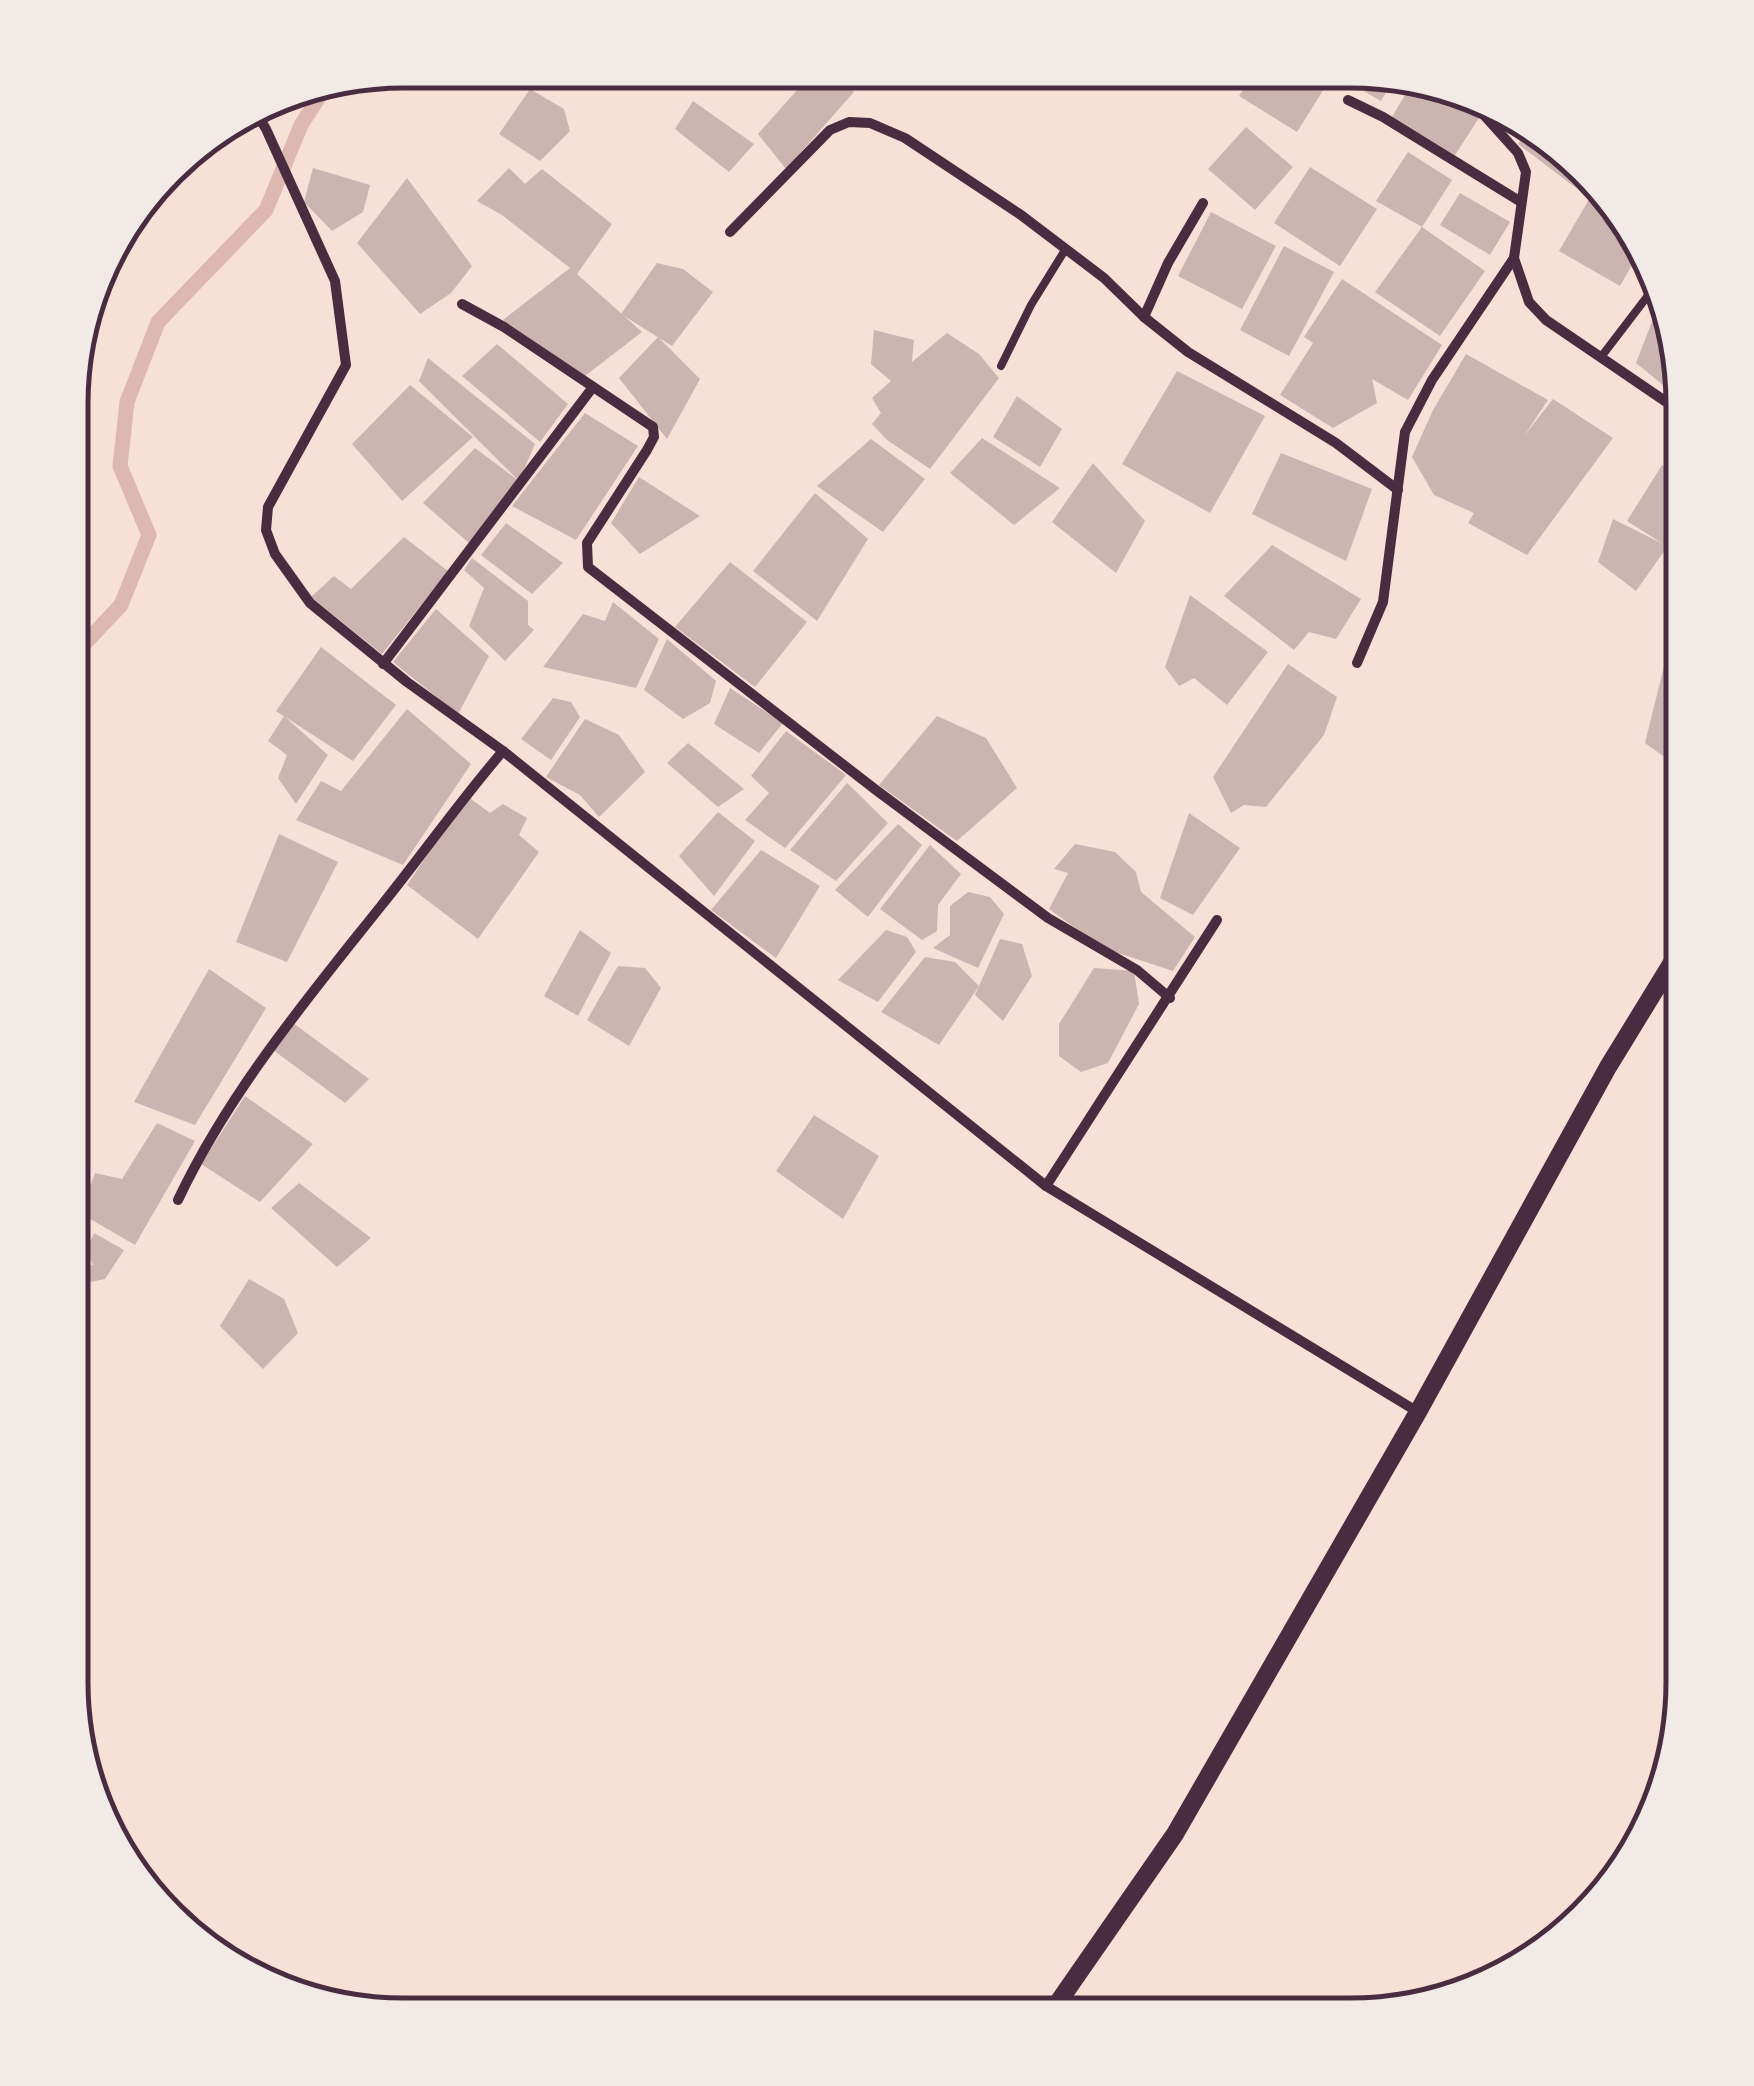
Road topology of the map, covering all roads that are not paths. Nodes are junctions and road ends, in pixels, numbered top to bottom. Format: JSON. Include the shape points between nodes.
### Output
{"nodes":[{"id":1,"x":1348,"y":100,"type":"dead end"},
{"id":2,"x":1487,"y":119,"type":"edge"},
{"id":3,"x":262,"y":122,"type":"edge"},
{"id":4,"x":1521,"y":202,"type":"junction"},
{"id":5,"x":1203,"y":203,"type":"dead end"},
{"id":6,"x":730,"y":232,"type":"dead end"},
{"id":7,"x":1065,"y":250,"type":"junction"},
{"id":8,"x":1514,"y":258,"type":"junction"},
{"id":9,"x":1647,"y":296,"type":"edge"},
{"id":10,"x":462,"y":304,"type":"dead end"},
{"id":11,"x":1144,"y":317,"type":"junction"},
{"id":12,"x":1600,"y":356,"type":"junction"},
{"id":13,"x":1001,"y":366,"type":"dead end"},
{"id":14,"x":593,"y":386,"type":"junction"},
{"id":15,"x":1666,"y":402,"type":"edge"},
{"id":16,"x":1398,"y":490,"type":"junction"},
{"id":17,"x":1357,"y":663,"type":"dead end"},
{"id":18,"x":384,"y":664,"type":"junction"},
{"id":19,"x":503,"y":751,"type":"junction"},
{"id":20,"x":1217,"y":920,"type":"dead end"},
{"id":21,"x":1666,"y":972,"type":"edge"},
{"id":22,"x":1170,"y":998,"type":"junction"},
{"id":23,"x":1046,"y":1186,"type":"junction"},
{"id":24,"x":178,"y":1200,"type":"dead end"},
{"id":25,"x":1418,"y":1412,"type":"junction"},
{"id":26,"x":1062,"y":1998,"type":"edge"}],
"edges":[{"from":1,"to":4,"type":"street"},
{"from":2,"to":4,"type":"street","via":[[1526,172]]},
{"from":3,"to":18,"type":"street","via":[[334,281],[346,365],[268,507],[266,530],[310,603]]},
{"from":4,"to":8,"type":"street"},
{"from":5,"to":11,"type":"street"},
{"from":6,"to":7,"type":"street","via":[[830,130],[870,123],[983,188]]},
{"from":7,"to":11,"type":"street"},
{"from":7,"to":13,"type":"lane"},
{"from":8,"to":12,"type":"street","via":[[1529,302]]},
{"from":8,"to":16,"type":"street","via":[[1411,419]]},
{"from":9,"to":12,"type":"lane"},
{"from":10,"to":14,"type":"street"},
{"from":11,"to":16,"type":"street"},
{"from":12,"to":15,"type":"street"},
{"from":14,"to":18,"type":"street"},
{"from":14,"to":22,"type":"street","via":[[653,427],[654,437],[587,543],[588,567],[1048,918]]},
{"from":16,"to":17,"type":"street","via":[[1384,602]]},
{"from":18,"to":19,"type":"street"},
{"from":19,"to":23,"type":"street"},
{"from":19,"to":24,"type":"street","via":[[240,1092]]},
{"from":20,"to":22,"type":"street"},
{"from":21,"to":25,"type":"street"},
{"from":22,"to":23,"type":"street"},
{"from":23,"to":25,"type":"street"},
{"from":25,"to":26,"type":"street","via":[[1175,1834]]}]}
